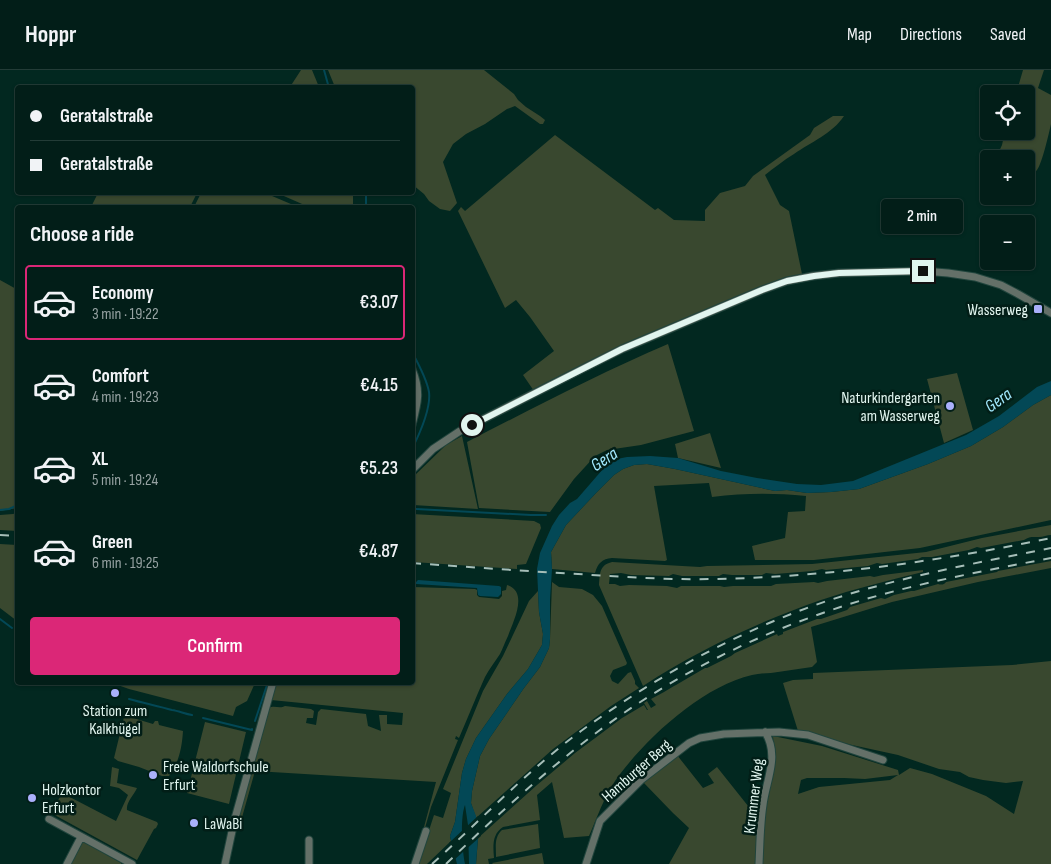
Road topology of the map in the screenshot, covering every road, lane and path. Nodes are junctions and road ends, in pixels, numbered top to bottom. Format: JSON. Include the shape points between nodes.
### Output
{"nodes":[{"id":1,"x":1051,"y":312,"type":"edge"},
{"id":2,"x":415,"y":379,"type":"edge"},
{"id":3,"x":415,"y":414,"type":"edge"},
{"id":4,"x":415,"y":467,"type":"edge"},
{"id":5,"x":272,"y":685,"type":"edge"},
{"id":6,"x":765,"y":732,"type":"junction"},
{"id":7,"x":882,"y":760,"type":"dead end"},
{"id":8,"x":49,"y":819,"type":"dead end"},
{"id":9,"x":426,"y":831,"type":"dead end"},
{"id":10,"x":81,"y":837,"type":"junction"},
{"id":11,"x":309,"y":840,"type":"dead end"},
{"id":12,"x":129,"y":863,"type":"edge"},
{"id":13,"x":67,"y":864,"type":"edge"},
{"id":14,"x":225,"y":864,"type":"edge"},
{"id":15,"x":308,"y":864,"type":"edge"},
{"id":16,"x":415,"y":864,"type":"edge"},
{"id":17,"x":586,"y":864,"type":"edge"},
{"id":18,"x":759,"y":864,"type":"edge"}],
"edges":[{"from":1,"to":4,"type":"street","via":[[1000,285],[948,272],[839,273],[787,281],[622,349],[582,369],[447,439]]},
{"from":2,"to":3,"type":"street","via":[[418,389]]},
{"from":5,"to":14,"type":"street"},
{"from":6,"to":7,"type":"street","name":"Hamburger Berg","via":[[808,735]]},
{"from":6,"to":17,"type":"street","name":"Hamburger Berg","via":[[716,735],[695,740],[679,749],[640,780],[600,821]]},
{"from":6,"to":18,"type":"street","name":"Krummer Weg","via":[[771,744],[772,758],[763,805]]},
{"from":8,"to":10,"type":"street"},
{"from":9,"to":16,"type":"street"},
{"from":10,"to":12,"type":"street"},
{"from":10,"to":13,"type":"street"},
{"from":11,"to":15,"type":"street"}]}
